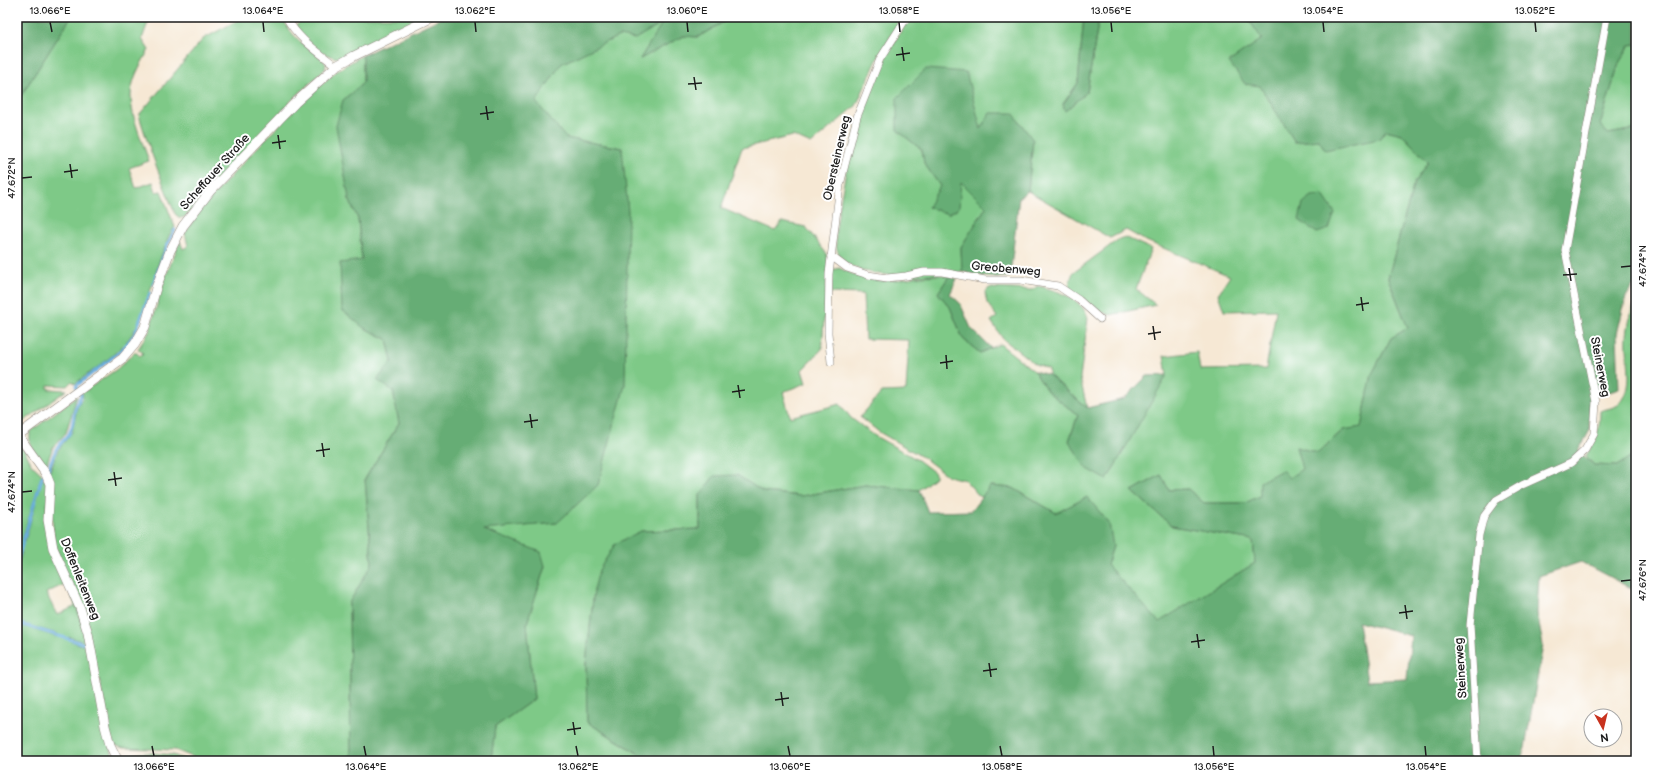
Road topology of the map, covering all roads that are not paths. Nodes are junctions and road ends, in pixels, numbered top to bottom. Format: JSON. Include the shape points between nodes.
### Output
{"nodes":[{"id":1,"x":286,"y":17,"type":"edge"},
{"id":2,"x":433,"y":17,"type":"edge"},
{"id":3,"x":907,"y":17,"type":"edge"},
{"id":4,"x":1607,"y":17,"type":"edge"},
{"id":5,"x":336,"y":66,"type":"junction"},
{"id":6,"x":831,"y":256,"type":"junction"},
{"id":7,"x":1100,"y":319,"type":"dead end"},
{"id":8,"x":831,"y":362,"type":"dead end"},
{"id":9,"x":17,"y":436,"type":"edge"},
{"id":10,"x":118,"y":761,"type":"edge"},
{"id":11,"x":1478,"y":761,"type":"edge"}],
"edges":[{"from":1,"to":5,"type":"street","via":[[292,28],[308,45]]},
{"from":2,"to":5,"type":"street","name":"Scheffauer Straße"},
{"from":3,"to":6,"type":"street","name":"Obersteinerweg","via":[[880,59],[855,123],[840,185]]},
{"from":4,"to":11,"type":"street","name":"Steinerweg","via":[[1565,250],[1596,402],[1594,434],[1585,450],[1571,463],[1496,500],[1484,516],[1470,625]]},
{"from":5,"to":9,"type":"street","name":"Scheffauer Straße","via":[[295,103],[211,190],[183,226],[170,251],[145,327],[136,344],[123,358]]},
{"from":6,"to":7,"type":"street","name":"Greobenweg","via":[[847,268],[880,277],[942,272],[985,280],[1021,280],[1058,286]]},
{"from":6,"to":8,"type":"street","name":"Obersteinerweg","via":[[828,333]]},
{"from":9,"to":10,"type":"street","name":"Doffenleitenweg","via":[[46,474],[50,484],[48,520],[53,548],[80,608],[88,633],[105,726]]}]}
